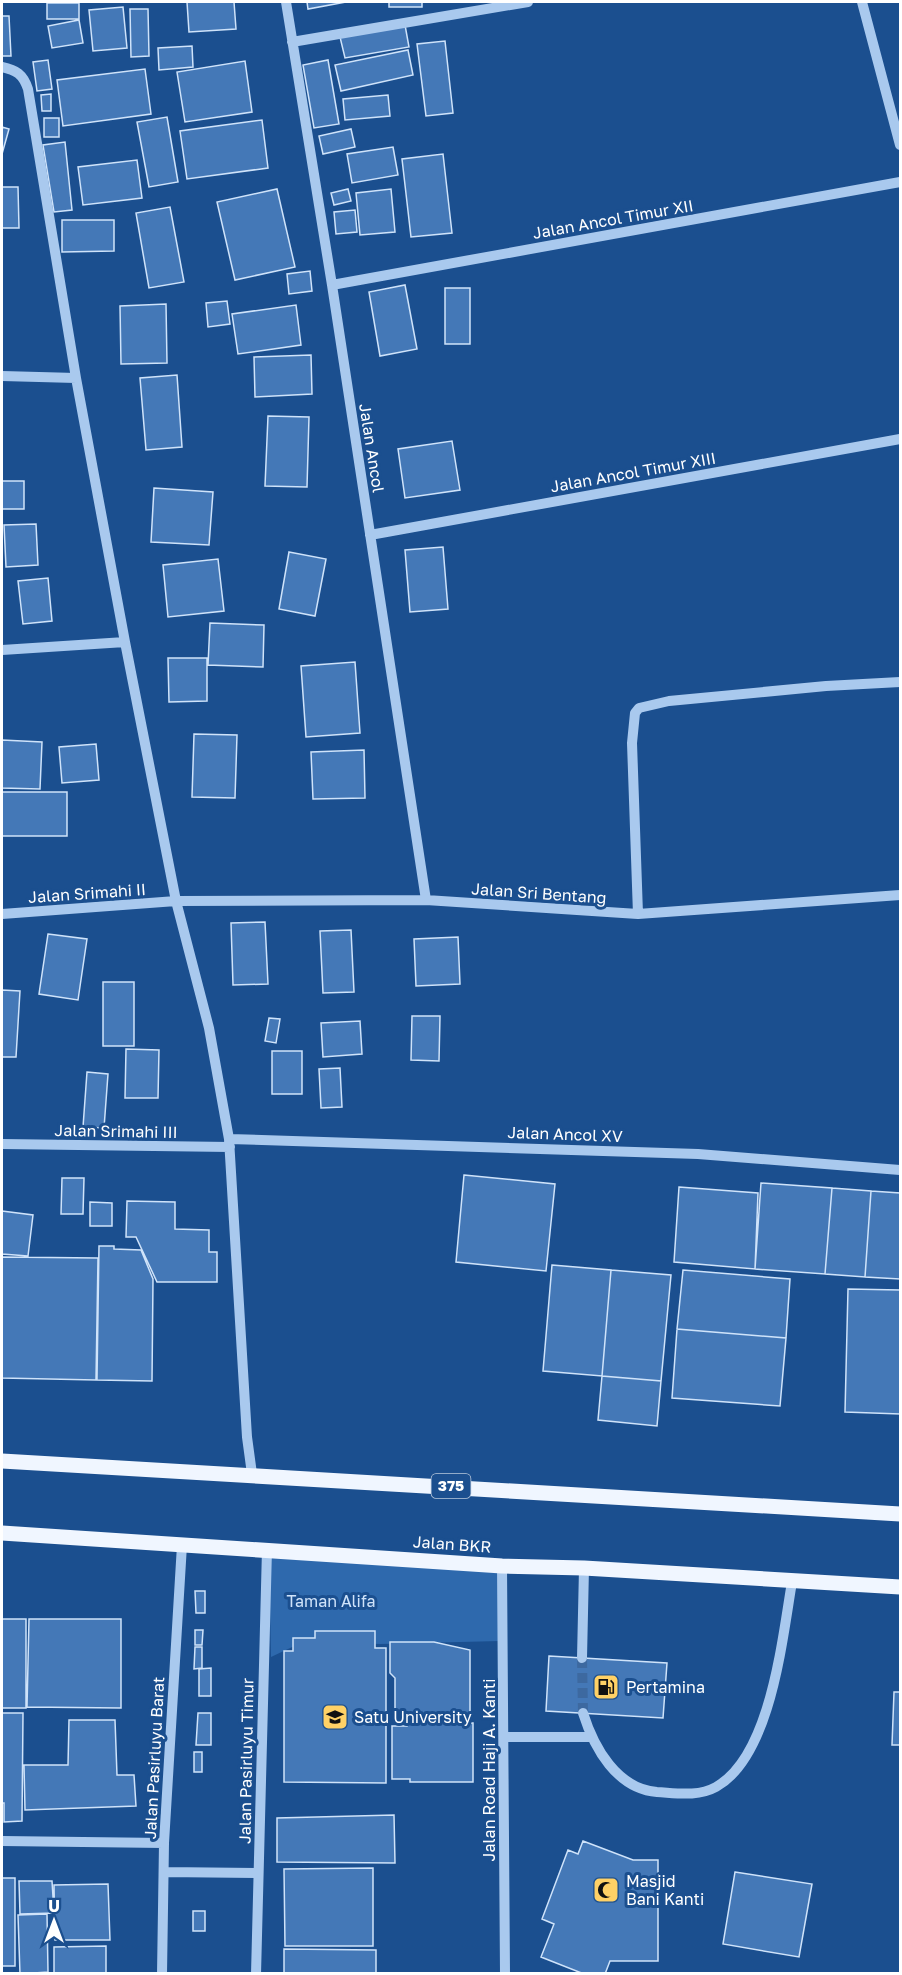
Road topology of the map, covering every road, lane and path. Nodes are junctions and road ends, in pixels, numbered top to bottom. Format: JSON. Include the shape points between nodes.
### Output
{"nodes":[{"id":1,"x":286,"y":2,"type":"edge"},
{"id":2,"x":528,"y":2,"type":"edge"},
{"id":3,"x":862,"y":2,"type":"edge"},
{"id":4,"x":292,"y":42,"type":"junction"},
{"id":5,"x":2,"y":67,"type":"edge"},
{"id":6,"x":900,"y":145,"type":"edge"},
{"id":7,"x":900,"y":182,"type":"edge"},
{"id":8,"x":332,"y":285,"type":"junction"},
{"id":9,"x":2,"y":376,"type":"edge"},
{"id":10,"x":76,"y":378,"type":"junction"},
{"id":11,"x":900,"y":439,"type":"edge"},
{"id":12,"x":370,"y":535,"type":"junction"},
{"id":13,"x":125,"y":642,"type":"junction"},
{"id":14,"x":2,"y":650,"type":"edge"},
{"id":15,"x":900,"y":682,"type":"edge"},
{"id":16,"x":900,"y":895,"type":"edge"},
{"id":17,"x":426,"y":900,"type":"junction"},
{"id":18,"x":176,"y":901,"type":"junction"},
{"id":19,"x":2,"y":914,"type":"edge"},
{"id":20,"x":638,"y":914,"type":"junction"},
{"id":21,"x":229,"y":1143,"type":"junction"},
{"id":22,"x":2,"y":1144,"type":"edge"},
{"id":23,"x":900,"y":1170,"type":"edge"},
{"id":24,"x":2,"y":1461,"type":"edge"},
{"id":25,"x":252,"y":1474,"type":"junction"},
{"id":26,"x":900,"y":1514,"type":"edge"},
{"id":27,"x":2,"y":1533,"type":"edge"},
{"id":28,"x":182,"y":1545,"type":"junction"},
{"id":29,"x":267,"y":1550,"type":"junction"},
{"id":30,"x":502,"y":1566,"type":"junction"},
{"id":31,"x":584,"y":1568,"type":"junction"},
{"id":32,"x":792,"y":1582,"type":"junction"},
{"id":33,"x":900,"y":1587,"type":"edge"},
{"id":34,"x":582,"y":1658,"type":"tunnel mouth"},
{"id":35,"x":583,"y":1713,"type":"tunnel mouth"},
{"id":36,"x":504,"y":1737,"type":"junction"},
{"id":37,"x":590,"y":1737,"type":"junction"},
{"id":38,"x":2,"y":1841,"type":"edge"},
{"id":39,"x":164,"y":1843,"type":"junction"},
{"id":40,"x":164,"y":1872,"type":"junction"},
{"id":41,"x":258,"y":1873,"type":"junction"},
{"id":42,"x":162,"y":1974,"type":"edge"},
{"id":43,"x":256,"y":1974,"type":"edge"},
{"id":44,"x":505,"y":1974,"type":"edge"}],
"edges":[{"from":1,"to":4,"type":"street","name":"Jalan Ancol"},
{"from":2,"to":4,"type":"street"},
{"from":3,"to":6,"type":"street"},
{"from":4,"to":8,"type":"street","name":"Jalan Ancol"},
{"from":5,"to":10,"type":"street","via":[[16,70],[28,89]]},
{"from":7,"to":8,"type":"street","name":"Jalan Ancol Timur XII"},
{"from":8,"to":12,"type":"street","name":"Jalan Ancol"},
{"from":9,"to":10,"type":"street"},
{"from":10,"to":13,"type":"street"},
{"from":11,"to":12,"type":"street","name":"Jalan Ancol Timur XIII"},
{"from":12,"to":17,"type":"street","name":"Jalan Ancol"},
{"from":13,"to":14,"type":"street"},
{"from":13,"to":18,"type":"street"},
{"from":15,"to":20,"type":"street","via":[[669,701],[639,708],[632,743]]},
{"from":16,"to":20,"type":"street","name":"Jalan Sri Bentang"},
{"from":17,"to":18,"type":"street","name":"Jalan Sri Bentang"},
{"from":17,"to":20,"type":"street","name":"Jalan Sri Bentang"},
{"from":18,"to":19,"type":"street","name":"Jalan Srimahi II"},
{"from":18,"to":21,"type":"street","via":[[210,1028]]},
{"from":21,"to":22,"type":"street","name":"Jalan Srimahi III"},
{"from":21,"to":23,"type":"street","name":"Jalan Ancol XV","via":[[698,1154]]},
{"from":21,"to":25,"type":"street"},
{"from":24,"to":25,"type":"main road","number":"375"},
{"from":25,"to":26,"type":"main road","number":"375"},
{"from":27,"to":28,"type":"main road","name":"Jalan BKR"},
{"from":28,"to":29,"type":"main road","name":"Jalan BKR"},
{"from":28,"to":39,"type":"street","name":"Jalan Pasirluyu Barat"},
{"from":29,"to":30,"type":"main road","name":"Jalan BKR"},
{"from":29,"to":41,"type":"street","name":"Jalan Pasirluyu Timur"},
{"from":30,"to":31,"type":"main road","name":"Jalan BKR"},
{"from":30,"to":36,"type":"street","name":"Jalan Road Haji A. Kanti"},
{"from":31,"to":32,"type":"main road","name":"Jalan BKR"},
{"from":31,"to":34,"type":"street"},
{"from":32,"to":33,"type":"main road","name":"Jalan BKR"},
{"from":32,"to":37,"type":"street","via":[[770,1698],[757,1740],[735,1773],[714,1788],[692,1794],[652,1791],[625,1782]]},
{"from":35,"to":37,"type":"street"},
{"from":36,"to":37,"type":"street"},
{"from":36,"to":44,"type":"street","name":"Jalan Road Haji A. Kanti"},
{"from":38,"to":39,"type":"street"},
{"from":39,"to":40,"type":"street","name":"Jalan Pasirluyu Barat"},
{"from":40,"to":41,"type":"street"},
{"from":40,"to":42,"type":"street","name":"Jalan Pasirluyu Barat"},
{"from":41,"to":43,"type":"street","name":"Jalan Pasirluyu Timur"}]}
